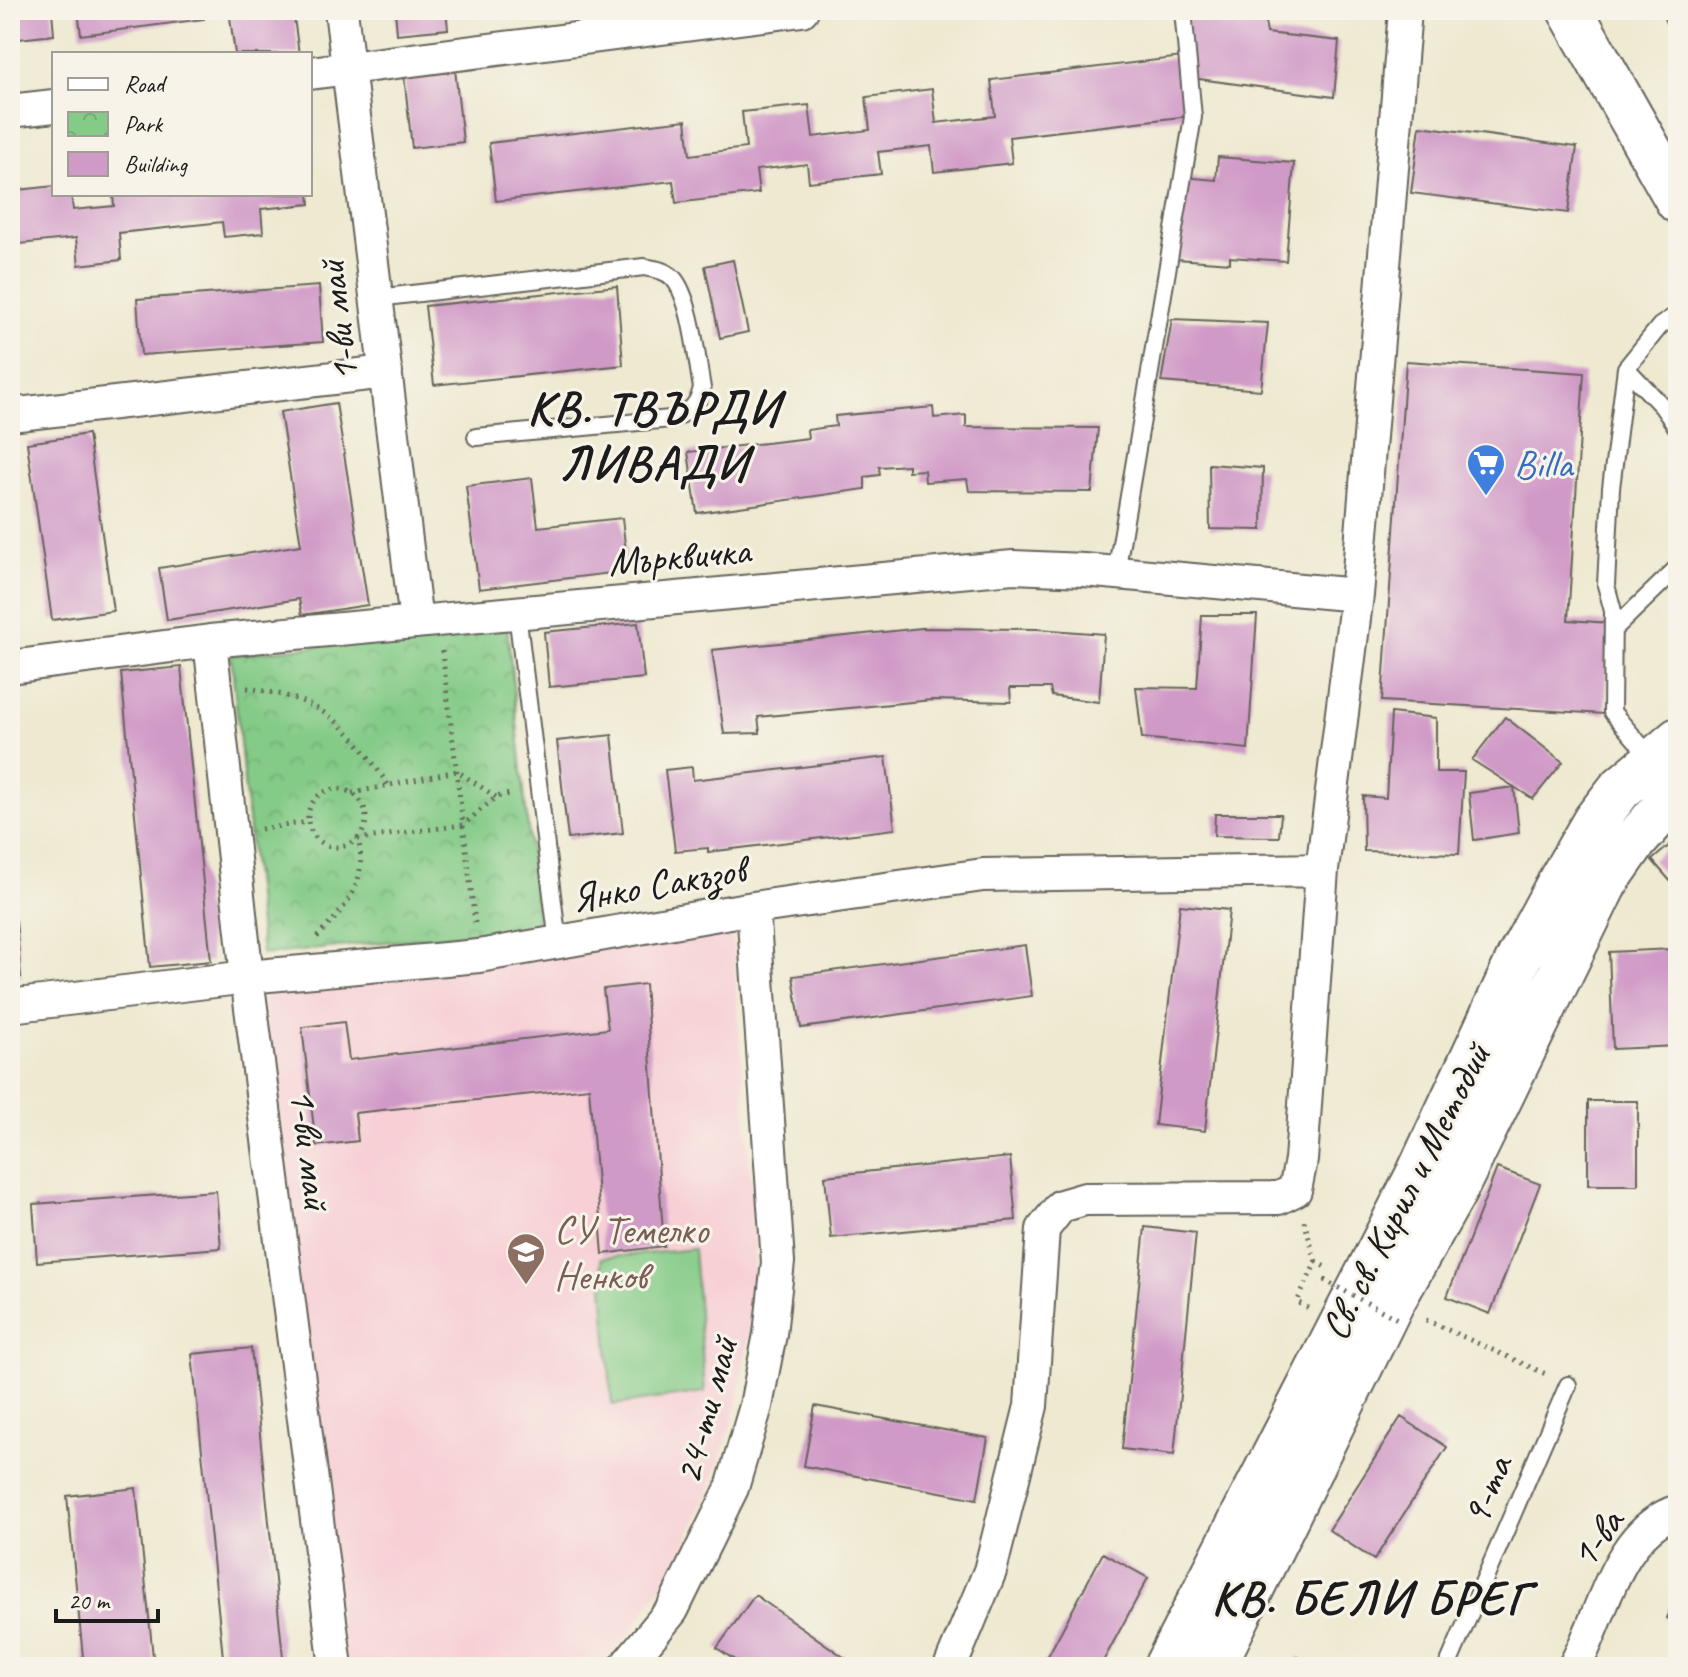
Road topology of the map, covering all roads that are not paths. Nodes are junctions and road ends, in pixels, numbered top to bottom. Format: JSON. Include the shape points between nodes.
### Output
{"nodes":[{"id":1,"x":341,"y":10,"type":"edge"},
{"id":2,"x":802,"y":10,"type":"edge"},
{"id":3,"x":1183,"y":10,"type":"edge"},
{"id":4,"x":1405,"y":10,"type":"edge"},
{"id":5,"x":1570,"y":10,"type":"edge"},
{"id":6,"x":1670,"y":10,"type":"edge"},
{"id":7,"x":1678,"y":27,"type":"edge"},
{"id":8,"x":348,"y":68,"type":"junction"},
{"id":9,"x":312,"y":73,"type":"edge"},
{"id":10,"x":52,"y":106,"type":"edge"},
{"id":11,"x":10,"y":111,"type":"edge"},
{"id":12,"x":1678,"y":201,"type":"edge"},
{"id":13,"x":377,"y":298,"type":"junction"},
{"id":14,"x":1678,"y":314,"type":"edge"},
{"id":15,"x":1626,"y":368,"type":"junction"},
{"id":16,"x":386,"y":372,"type":"junction"},
{"id":17,"x":10,"y":415,"type":"edge"},
{"id":18,"x":1678,"y":429,"type":"edge"},
{"id":19,"x":476,"y":437,"type":"dead end"},
{"id":20,"x":1678,"y":567,"type":"edge"},
{"id":21,"x":1116,"y":573,"type":"junction"},
{"id":22,"x":1357,"y":595,"type":"junction"},
{"id":23,"x":517,"y":613,"type":"junction"},
{"id":24,"x":427,"y":622,"type":"junction"},
{"id":25,"x":1613,"y":630,"type":"junction"},
{"id":26,"x":210,"y":641,"type":"junction"},
{"id":27,"x":10,"y":667,"type":"edge"},
{"id":28,"x":1670,"y":764,"type":"edge"},
{"id":29,"x":1322,"y":870,"type":"junction"},
{"id":30,"x":753,"y":908,"type":"junction"},
{"id":31,"x":558,"y":943,"type":"junction"},
{"id":32,"x":247,"y":977,"type":"junction"},
{"id":33,"x":10,"y":1006,"type":"edge"},
{"id":34,"x":1568,"y":1385,"type":"road end"},
{"id":35,"x":1678,"y":1511,"type":"edge"},
{"id":36,"x":336,"y":1667,"type":"edge"},
{"id":37,"x":625,"y":1667,"type":"edge"},
{"id":38,"x":950,"y":1667,"type":"edge"},
{"id":39,"x":1166,"y":1667,"type":"edge"},
{"id":40,"x":1213,"y":1667,"type":"edge"},
{"id":41,"x":1447,"y":1667,"type":"edge"},
{"id":42,"x":1574,"y":1667,"type":"edge"}],
"edges":[{"from":1,"to":8,"type":"street","name":"1-ви май"},
{"from":2,"to":8,"type":"street"},
{"from":3,"to":21,"type":"lane","via":[[1193,117]]},
{"from":4,"to":22,"type":"street"},
{"from":5,"to":12,"type":"main road"},
{"from":6,"to":7,"type":"lane"},
{"from":8,"to":9,"type":"street"},
{"from":8,"to":13,"type":"street","name":"1-ви май"},
{"from":10,"to":11,"type":"street"},
{"from":13,"to":16,"type":"street","name":"1-ви май"},
{"from":13,"to":19,"type":"lane","via":[[644,267],[660,269],[682,291],[702,388],[688,413],[671,419]]},
{"from":14,"to":15,"type":"lane","via":[[1660,326]]},
{"from":15,"to":18,"type":"lane"},
{"from":15,"to":25,"type":"lane","via":[[1606,585]]},
{"from":16,"to":17,"type":"street"},
{"from":16,"to":24,"type":"street","name":"1-ви май"},
{"from":20,"to":25,"type":"lane"},
{"from":21,"to":22,"type":"street","name":"Мърквичка"},
{"from":21,"to":23,"type":"street","name":"Мърквичка","via":[[1013,567]]},
{"from":22,"to":29,"type":"street"},
{"from":23,"to":24,"type":"street","name":"Мърквичка"},
{"from":23,"to":31,"type":"lane"},
{"from":24,"to":26,"type":"street","name":"Мърквичка"},
{"from":25,"to":28,"type":"lane","via":[[1612,712]]},
{"from":26,"to":27,"type":"street","name":"Мърквичка"},
{"from":26,"to":32,"type":"street","name":"1-ви май"},
{"from":28,"to":39,"type":"main road","name":"Св. св. Кирил и Методий","via":[[1620,789],[1563,876],[1419,1173]]},
{"from":28,"to":40,"type":"main road","name":"Св. св. Кирил и Методий","via":[[1633,843],[1605,883],[1455,1190],[1392,1302]]},
{"from":29,"to":30,"type":"street","name":"Янко Сакъзов","via":[[983,875]]},
{"from":29,"to":38,"type":"street","via":[[1295,1190],[1279,1198],[1085,1199],[1061,1206],[1043,1229],[1031,1406],[990,1571]]},
{"from":30,"to":31,"type":"street","name":"Янко Сакъзов"},
{"from":30,"to":37,"type":"street","name":"24-ти май","via":[[778,1262],[770,1334],[732,1488],[672,1610]]},
{"from":31,"to":32,"type":"street","name":"Янко Сакъзов","via":[[479,956]]},
{"from":32,"to":33,"type":"street","name":"Янко Сакъзов"},
{"from":32,"to":36,"type":"street","name":"1-ви май"},
{"from":34,"to":41,"type":"lane","name":"9-та"},
{"from":35,"to":42,"type":"street","name":"1-ва","via":[[1637,1540],[1604,1597]]}]}
